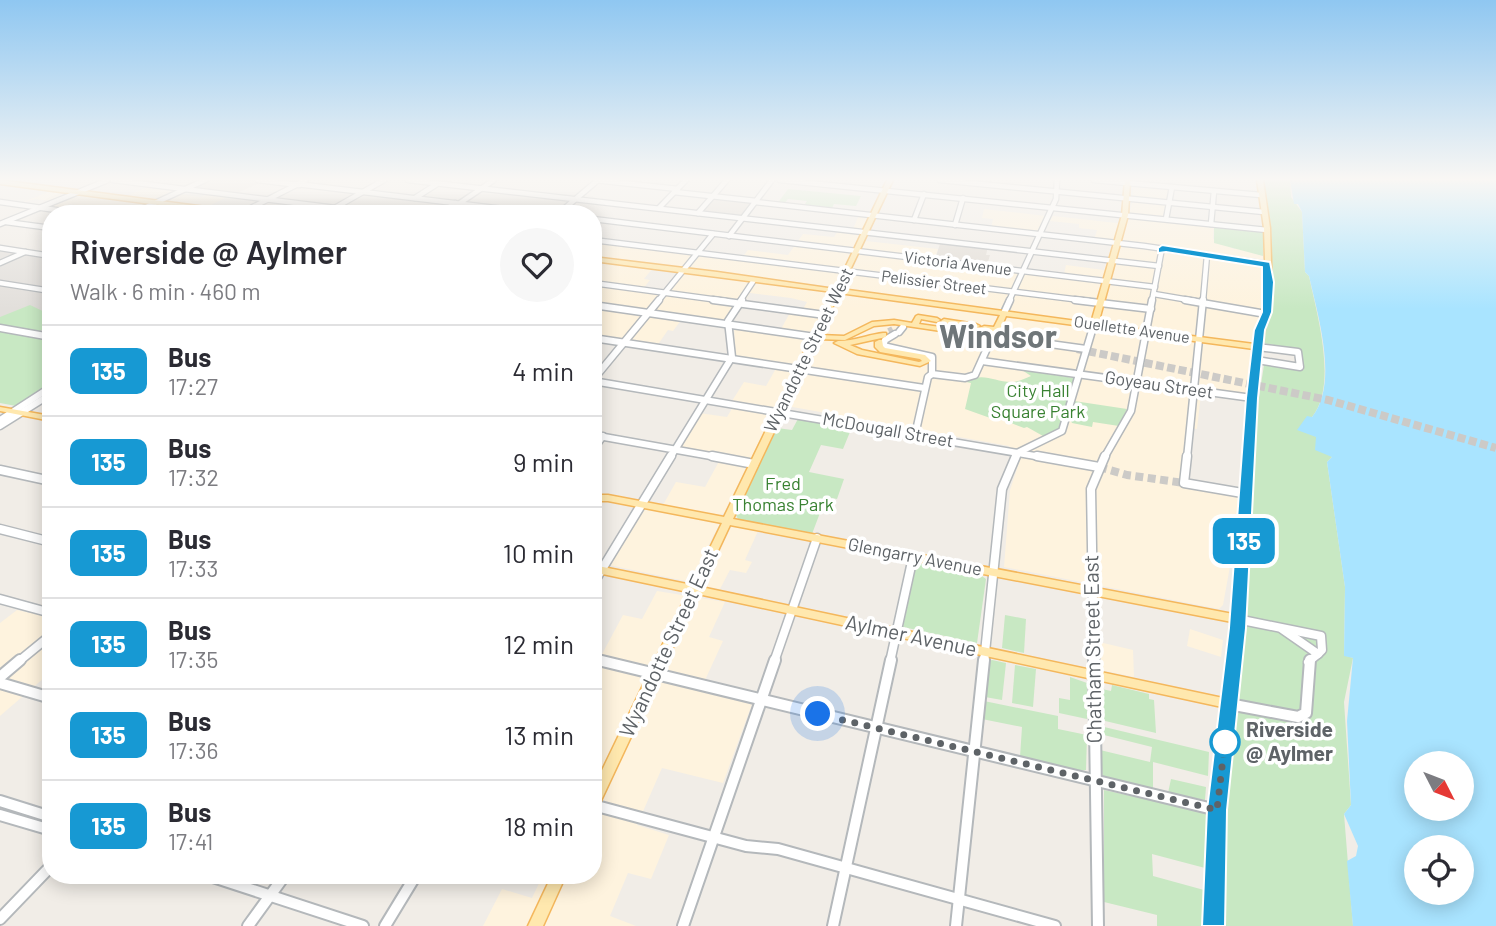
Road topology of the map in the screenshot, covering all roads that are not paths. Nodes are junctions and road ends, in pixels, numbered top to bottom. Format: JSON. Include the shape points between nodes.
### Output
{"nodes":[{"id":1,"x":12,"y":223,"type":"edge"},
{"id":2,"x":627,"y":223,"type":"edge"},
{"id":3,"x":739,"y":223,"type":"edge"},
{"id":4,"x":789,"y":223,"type":"edge"},
{"id":5,"x":870,"y":223,"type":"edge"},
{"id":6,"x":940,"y":223,"type":"edge"},
{"id":7,"x":1045,"y":223,"type":"edge"},
{"id":8,"x":1123,"y":223,"type":"edge"},
{"id":9,"x":1204,"y":223,"type":"edge"},
{"id":10,"x":1266,"y":223,"type":"edge"},
{"id":11,"x":1211,"y":224,"type":"joint"},
{"id":12,"x":955,"y":225,"type":"joint"},
{"id":13,"x":42,"y":227,"type":"edge"},
{"id":14,"x":1267,"y":230,"type":"junction"},
{"id":15,"x":866,"y":232,"type":"junction"},
{"id":16,"x":713,"y":234,"type":"junction"},
{"id":17,"x":1040,"y":234,"type":"junction"},
{"id":18,"x":729,"y":236,"type":"junction"},
{"id":19,"x":602,"y":241,"type":"edge"},
{"id":20,"x":1117,"y":243,"type":"junction"},
{"id":21,"x":0,"y":248,"type":"edge"},
{"id":22,"x":1162,"y":248,"type":"junction"},
{"id":23,"x":856,"y":251,"type":"junction"},
{"id":24,"x":1033,"y":251,"type":"junction"},
{"id":25,"x":26,"y":252,"type":"junction"},
{"id":26,"x":697,"y":253,"type":"junction"},
{"id":27,"x":42,"y":254,"type":"edge"},
{"id":28,"x":1207,"y":255,"type":"junction"},
{"id":29,"x":602,"y":260,"type":"edge"},
{"id":30,"x":1112,"y":260,"type":"junction"},
{"id":31,"x":0,"y":263,"type":"edge"},
{"id":32,"x":1267,"y":264,"type":"junction"},
{"id":33,"x":1159,"y":265,"type":"junction"},
{"id":34,"x":682,"y":271,"type":"junction"},
{"id":35,"x":847,"y":271,"type":"junction"},
{"id":36,"x":1023,"y":271,"type":"junction"},
{"id":37,"x":754,"y":280,"type":"junction"},
{"id":38,"x":1106,"y":281,"type":"junction"},
{"id":39,"x":0,"y":283,"type":"edge"},
{"id":40,"x":602,"y":284,"type":"edge"},
{"id":41,"x":1155,"y":287,"type":"junction"},
{"id":42,"x":42,"y":290,"type":"edge"},
{"id":43,"x":837,"y":291,"type":"junction"},
{"id":44,"x":1014,"y":292,"type":"junction"},
{"id":45,"x":664,"y":293,"type":"junction"},
{"id":46,"x":1154,"y":294,"type":"junction"},
{"id":47,"x":1100,"y":302,"type":"junction"},
{"id":48,"x":740,"y":303,"type":"junction"},
{"id":49,"x":1203,"y":303,"type":"junction"},
{"id":50,"x":602,"y":306,"type":"edge"},
{"id":51,"x":1150,"y":309,"type":"junction"},
{"id":52,"x":648,"y":313,"type":"junction"},
{"id":53,"x":1004,"y":313,"type":"junction"},
{"id":54,"x":1266,"y":314,"type":"junction"},
{"id":55,"x":825,"y":315,"type":"junction"},
{"id":56,"x":1094,"y":324,"type":"junction"},
{"id":57,"x":728,"y":325,"type":"junction"},
{"id":58,"x":915,"y":325,"type":"junction"},
{"id":59,"x":0,"y":328,"type":"edge"},
{"id":60,"x":933,"y":329,"type":"junction"},
{"id":61,"x":1146,"y":331,"type":"junction"},
{"id":62,"x":961,"y":332,"type":"tunnel mouth"},
{"id":63,"x":892,"y":333,"type":"junction"},
{"id":64,"x":994,"y":333,"type":"junction"},
{"id":65,"x":42,"y":335,"type":"edge"},
{"id":66,"x":815,"y":337,"type":"junction"},
{"id":67,"x":602,"y":339,"type":"edge"},
{"id":68,"x":1200,"y":339,"type":"junction"},
{"id":69,"x":624,"y":342,"type":"junction"},
{"id":70,"x":838,"y":343,"type":"junction"},
{"id":71,"x":1257,"y":347,"type":"junction"},
{"id":72,"x":1086,"y":349,"type":"junction"},
{"id":73,"x":854,"y":351,"type":"junction"},
{"id":74,"x":730,"y":359,"type":"junction"},
{"id":75,"x":982,"y":360,"type":"junction"},
{"id":76,"x":1257,"y":360,"type":"junction"},
{"id":77,"x":799,"y":369,"type":"junction"},
{"id":78,"x":602,"y":370,"type":"edge"},
{"id":79,"x":932,"y":374,"type":"junction"},
{"id":80,"x":1078,"y":374,"type":"junction"},
{"id":81,"x":602,"y":382,"type":"edge"},
{"id":82,"x":1136,"y":382,"type":"junction"},
{"id":83,"x":924,"y":388,"type":"junction"},
{"id":84,"x":1196,"y":391,"type":"junction"},
{"id":85,"x":42,"y":394,"type":"edge"},
{"id":86,"x":1252,"y":398,"type":"junction"},
{"id":87,"x":42,"y":399,"type":"edge"},
{"id":88,"x":705,"y":399,"type":"junction"},
{"id":89,"x":0,"y":409,"type":"edge"},
{"id":90,"x":779,"y":411,"type":"junction"},
{"id":91,"x":18,"y":412,"type":"junction"},
{"id":92,"x":42,"y":417,"type":"edge"},
{"id":93,"x":0,"y":420,"type":"edge"},
{"id":94,"x":0,"y":426,"type":"edge"},
{"id":95,"x":915,"y":435,"type":"junction"},
{"id":96,"x":603,"y":436,"type":"edge"},
{"id":97,"x":1041,"y":442,"type":"junction"},
{"id":98,"x":674,"y":449,"type":"junction"},
{"id":99,"x":1017,"y":453,"type":"junction"},
{"id":100,"x":1047,"y":458,"type":"junction"},
{"id":101,"x":754,"y":464,"type":"junction"},
{"id":102,"x":1099,"y":467,"type":"junction"},
{"id":103,"x":0,"y":470,"type":"edge"},
{"id":104,"x":42,"y":479,"type":"edge"},
{"id":105,"x":1248,"y":494,"type":"junction"},
{"id":106,"x":602,"y":498,"type":"edge"},
{"id":107,"x":640,"y":504,"type":"junction"},
{"id":108,"x":727,"y":521,"type":"junction"},
{"id":109,"x":0,"y":529,"type":"edge"},
{"id":110,"x":817,"y":538,"type":"junction"},
{"id":111,"x":42,"y":540,"type":"edge"},
{"id":112,"x":913,"y":557,"type":"junction"},
{"id":113,"x":602,"y":563,"type":"edge"},
{"id":114,"x":602,"y":570,"type":"edge"},
{"id":115,"x":995,"y":573,"type":"junction"},
{"id":116,"x":694,"y":589,"type":"junction"},
{"id":117,"x":1091,"y":592,"type":"junction"},
{"id":118,"x":0,"y":599,"type":"edge"},
{"id":119,"x":792,"y":610,"type":"junction"},
{"id":120,"x":42,"y":611,"type":"edge"},
{"id":121,"x":1237,"y":619,"type":"junction"},
{"id":122,"x":1282,"y":629,"type":"junction"},
{"id":123,"x":897,"y":633,"type":"junction"},
{"id":124,"x":42,"y":642,"type":"edge"},
{"id":125,"x":986,"y":652,"type":"junction"},
{"id":126,"x":1318,"y":654,"type":"junction"},
{"id":127,"x":602,"y":661,"type":"edge"},
{"id":128,"x":654,"y":674,"type":"junction"},
{"id":129,"x":1094,"y":675,"type":"junction"},
{"id":130,"x":0,"y":677,"type":"edge"},
{"id":131,"x":0,"y":683,"type":"edge"},
{"id":132,"x":42,"y":695,"type":"edge"},
{"id":133,"x":761,"y":700,"type":"junction"},
{"id":134,"x":1230,"y":704,"type":"junction"},
{"id":135,"x":876,"y":728,"type":"junction"},
{"id":136,"x":974,"y":751,"type":"junction"},
{"id":137,"x":1096,"y":781,"type":"junction"},
{"id":138,"x":602,"y":785,"type":"edge"},
{"id":139,"x":6,"y":803,"type":"edge"},
{"id":140,"x":602,"y":806,"type":"edge"},
{"id":141,"x":1217,"y":810,"type":"junction"},
{"id":142,"x":42,"y":814,"type":"edge"},
{"id":143,"x":0,"y":815,"type":"edge"},
{"id":144,"x":42,"y":827,"type":"edge"},
{"id":145,"x":714,"y":837,"type":"junction"},
{"id":146,"x":845,"y":869,"type":"junction"},
{"id":147,"x":42,"y":875,"type":"edge"},
{"id":148,"x":234,"y":884,"type":"edge"},
{"id":149,"x":279,"y":884,"type":"edge"},
{"id":150,"x":411,"y":884,"type":"edge"},
{"id":151,"x":555,"y":884,"type":"edge"},
{"id":152,"x":270,"y":896,"type":"junction"},
{"id":153,"x":959,"y":900,"type":"junction"},
{"id":154,"x":0,"y":919,"type":"edge"},
{"id":155,"x":248,"y":926,"type":"edge"},
{"id":156,"x":363,"y":926,"type":"edge"},
{"id":157,"x":385,"y":926,"type":"edge"},
{"id":158,"x":535,"y":926,"type":"edge"},
{"id":159,"x":683,"y":926,"type":"edge"},
{"id":160,"x":833,"y":926,"type":"edge"},
{"id":161,"x":956,"y":926,"type":"edge"},
{"id":162,"x":1055,"y":926,"type":"edge"},
{"id":163,"x":1098,"y":926,"type":"edge"},
{"id":164,"x":1214,"y":926,"type":"edge"}],
"edges":[{"from":1,"to":13,"type":"street"},
{"from":2,"to":16,"type":"street","name":"Victoria Avenue"},
{"from":3,"to":18,"type":"street"},
{"from":4,"to":15,"type":"street"},
{"from":5,"to":15,"type":"main road","name":"Wyandotte Street West"},
{"from":6,"to":12,"type":"street"},
{"from":7,"to":17,"type":"street"},
{"from":8,"to":20,"type":"main road"},
{"from":9,"to":11,"type":"street"},
{"from":10,"to":14,"type":"main road"},
{"from":11,"to":14,"type":"street"},
{"from":12,"to":17,"type":"street"},
{"from":14,"to":32,"type":"main road"},
{"from":15,"to":23,"type":"main road","name":"Wyandotte Street West"},
{"from":15,"to":24,"type":"street"},
{"from":16,"to":18,"type":"street","name":"Victoria Avenue"},
{"from":16,"to":26,"type":"street"},
{"from":17,"to":20,"type":"street"},
{"from":17,"to":24,"type":"street"},
{"from":18,"to":23,"type":"street","name":"Victoria Avenue"},
{"from":19,"to":26,"type":"street","name":"Pelissier Street"},
{"from":20,"to":22,"type":"street"},
{"from":20,"to":30,"type":"main road"},
{"from":21,"to":25,"type":"street"},
{"from":22,"to":28,"type":"street"},
{"from":22,"to":33,"type":"street","name":"Chatham Street East"},
{"from":23,"to":35,"type":"main road","name":"Wyandotte Street West"},
{"from":23,"to":36,"type":"street","name":"Victoria Avenue"},
{"from":24,"to":30,"type":"street"},
{"from":24,"to":36,"type":"street"},
{"from":25,"to":27,"type":"street"},
{"from":25,"to":31,"type":"street"},
{"from":26,"to":34,"type":"street"},
{"from":26,"to":35,"type":"street","name":"Pelissier Street"},
{"from":28,"to":32,"type":"street"},
{"from":28,"to":49,"type":"street"},
{"from":29,"to":34,"type":"main road","name":"Ouellette Avenue"},
{"from":30,"to":33,"type":"street"},
{"from":30,"to":38,"type":"main road"},
{"from":32,"to":54,"type":"main road"},
{"from":33,"to":41,"type":"street","name":"Chatham Street East"},
{"from":34,"to":37,"type":"main road","name":"Ouellette Avenue"},
{"from":34,"to":45,"type":"street"},
{"from":35,"to":43,"type":"main road","name":"Wyandotte Street West"},
{"from":35,"to":44,"type":"street","name":"Pelissier Street"},
{"from":36,"to":38,"type":"street","name":"Victoria Avenue"},
{"from":36,"to":44,"type":"street"},
{"from":37,"to":43,"type":"main road","name":"Ouellette Avenue"},
{"from":37,"to":48,"type":"street"},
{"from":38,"to":41,"type":"street","name":"Victoria Avenue"},
{"from":38,"to":47,"type":"main road"},
{"from":39,"to":42,"type":"street"},
{"from":40,"to":45,"type":"street"},
{"from":41,"to":46,"type":"street","name":"Chatham Street East"},
{"from":43,"to":53,"type":"main road","name":"Ouellette Avenue"},
{"from":43,"to":55,"type":"main road","name":"Wyandotte Street West"},
{"from":44,"to":47,"type":"street","name":"Pelissier Street"},
{"from":44,"to":53,"type":"street"},
{"from":45,"to":48,"type":"street"},
{"from":45,"to":52,"type":"street"},
{"from":46,"to":49,"type":"street"},
{"from":46,"to":51,"type":"street","name":"Chatham Street East"},
{"from":47,"to":51,"type":"street","name":"Pelissier Street"},
{"from":47,"to":56,"type":"main road"},
{"from":48,"to":55,"type":"street"},
{"from":48,"to":57,"type":"street"},
{"from":49,"to":54,"type":"street"},
{"from":49,"to":68,"type":"street"},
{"from":50,"to":52,"type":"street"},
{"from":51,"to":61,"type":"street","name":"Chatham Street East"},
{"from":52,"to":57,"type":"street"},
{"from":52,"to":69,"type":"street"},
{"from":53,"to":56,"type":"main road","name":"Ouellette Avenue"},
{"from":53,"to":64,"type":"main road"},
{"from":54,"to":71,"type":"main road"},
{"from":55,"to":66,"type":"main road","name":"Wyandotte Street West"},
{"from":56,"to":61,"type":"main road","name":"Ouellette Avenue"},
{"from":56,"to":72,"type":"street"},
{"from":57,"to":66,"type":"street"},
{"from":57,"to":74,"type":"street"},
{"from":58,"to":60,"type":"main road"},
{"from":58,"to":64,"type":"main road","via":[[918,317]]},
{"from":58,"to":66,"type":"main road","via":[[872,324],[845,338]]},
{"from":59,"to":65,"type":"street"},
{"from":60,"to":62,"type":"main road"},
{"from":60,"to":63,"type":"main road"},
{"from":61,"to":68,"type":"main road","name":"Ouellette Avenue"},
{"from":61,"to":82,"type":"street","name":"Chatham Street East"},
{"from":63,"to":70,"type":"main road","via":[[852,344]]},
{"from":63,"to":73,"type":"main road"},
{"from":63,"to":73,"type":"main road","via":[[879,347],[928,361]]},
{"from":63,"to":79,"type":"street","via":[[883,346],[932,357]]},
{"from":64,"to":72,"type":"street"},
{"from":64,"to":75,"type":"street"},
{"from":66,"to":70,"type":"main road"},
{"from":66,"to":77,"type":"main road","name":"Wyandotte Street West"},
{"from":67,"to":69,"type":"street"},
{"from":68,"to":71,"type":"main road","name":"Ouellette Avenue"},
{"from":68,"to":84,"type":"street"},
{"from":69,"to":74,"type":"street"},
{"from":69,"to":78,"type":"street"},
{"from":70,"to":73,"type":"main road"},
{"from":71,"to":76,"type":"main road"},
{"from":71,"to":76,"type":"street","name":"Ouellette Avenue","via":[[1298,352],[1300,368]]},
{"from":72,"to":80,"type":"street"},
{"from":74,"to":77,"type":"street"},
{"from":74,"to":88,"type":"street"},
{"from":75,"to":79,"type":"street","via":[[971,377]]},
{"from":75,"to":80,"type":"street","name":"Goyeau Street"},
{"from":76,"to":86,"type":"main road"},
{"from":77,"to":83,"type":"street"},
{"from":77,"to":90,"type":"main road","name":"Wyandotte Street West"},
{"from":79,"to":83,"type":"street"},
{"from":80,"to":82,"type":"street","name":"Goyeau Street"},
{"from":80,"to":97,"type":"street","via":[[1062,431]]},
{"from":81,"to":88,"type":"street","name":"McDougall Street"},
{"from":82,"to":84,"type":"street","name":"Goyeau Street"},
{"from":82,"to":102,"type":"street","name":"Chatham Street East","via":[[1130,411]]},
{"from":83,"to":95,"type":"street"},
{"from":84,"to":86,"type":"street","name":"Goyeau Street"},
{"from":84,"to":105,"type":"street","via":[[1184,483]]},
{"from":85,"to":91,"type":"street"},
{"from":86,"to":105,"type":"main road"},
{"from":87,"to":91,"type":"street"},
{"from":88,"to":90,"type":"street","name":"McDougall Street"},
{"from":88,"to":98,"type":"street"},
{"from":89,"to":91,"type":"main road"},
{"from":90,"to":95,"type":"street","name":"McDougall Street"},
{"from":90,"to":101,"type":"main road","name":"Wyandotte Street West"},
{"from":91,"to":92,"type":"main road"},
{"from":91,"to":93,"type":"street"},
{"from":91,"to":94,"type":"street"},
{"from":95,"to":99,"type":"street","name":"McDougall Street"},
{"from":96,"to":98,"type":"street"},
{"from":97,"to":99,"type":"street"},
{"from":97,"to":100,"type":"street","via":[[1039,449]]},
{"from":98,"to":101,"type":"street"},
{"from":98,"to":107,"type":"street"},
{"from":99,"to":100,"type":"street","name":"McDougall Street"},
{"from":99,"to":115,"type":"street","via":[[1002,489]]},
{"from":100,"to":102,"type":"street","name":"McDougall Street"},
{"from":101,"to":108,"type":"main road","name":"Wyandotte Street West"},
{"from":102,"to":117,"type":"street","name":"Chatham Street East","via":[[1091,489]]},
{"from":103,"to":104,"type":"street"},
{"from":105,"to":121,"type":"main road"},
{"from":106,"to":107,"type":"main road","name":"Glengarry Avenue"},
{"from":107,"to":108,"type":"main road","name":"Glengarry Avenue"},
{"from":107,"to":113,"type":"street"},
{"from":108,"to":110,"type":"main road","name":"Glengarry Avenue"},
{"from":108,"to":116,"type":"main road","name":"Wyandotte Street East"},
{"from":109,"to":111,"type":"street"},
{"from":110,"to":112,"type":"main road","name":"Glengarry Avenue"},
{"from":110,"to":119,"type":"street"},
{"from":112,"to":115,"type":"main road","name":"Glengarry Avenue"},
{"from":112,"to":123,"type":"street"},
{"from":114,"to":116,"type":"main road","name":"Aylmer Avenue"},
{"from":115,"to":117,"type":"main road","name":"Glengarry Avenue"},
{"from":115,"to":125,"type":"street"},
{"from":116,"to":119,"type":"main road","name":"Aylmer Avenue"},
{"from":116,"to":128,"type":"main road","name":"Wyandotte Street East"},
{"from":117,"to":121,"type":"main road","name":"Glengarry Avenue"},
{"from":117,"to":129,"type":"street","name":"Chatham Street East"},
{"from":118,"to":120,"type":"street"},
{"from":119,"to":123,"type":"main road","name":"Aylmer Avenue"},
{"from":119,"to":133,"type":"street"},
{"from":121,"to":122,"type":"street"},
{"from":121,"to":134,"type":"main road"},
{"from":122,"to":126,"type":"street"},
{"from":122,"to":126,"type":"street","via":[[1321,636]]},
{"from":123,"to":125,"type":"main road","name":"Aylmer Avenue"},
{"from":123,"to":135,"type":"street"},
{"from":124,"to":130,"type":"street"},
{"from":125,"to":129,"type":"main road","name":"Aylmer Avenue"},
{"from":125,"to":136,"type":"street"},
{"from":126,"to":134,"type":"street","via":[[1308,662],[1306,712],[1298,718]]},
{"from":127,"to":128,"type":"street"},
{"from":128,"to":133,"type":"street"},
{"from":128,"to":138,"type":"main road","name":"Wyandotte Street East"},
{"from":129,"to":134,"type":"main road","name":"Aylmer Avenue"},
{"from":129,"to":137,"type":"street","name":"Chatham Street East"},
{"from":131,"to":132,"type":"street"},
{"from":133,"to":135,"type":"street"},
{"from":133,"to":145,"type":"street"},
{"from":134,"to":141,"type":"main road"},
{"from":135,"to":136,"type":"street"},
{"from":135,"to":146,"type":"street"},
{"from":136,"to":137,"type":"street"},
{"from":136,"to":153,"type":"street"},
{"from":137,"to":141,"type":"street"},
{"from":137,"to":163,"type":"street","name":"Chatham Street East"},
{"from":139,"to":142,"type":"street"},
{"from":139,"to":143,"type":"street"},
{"from":140,"to":145,"type":"street"},
{"from":141,"to":164,"type":"main road"},
{"from":143,"to":144,"type":"street"},
{"from":145,"to":146,"type":"street","via":[[778,849]]},
{"from":145,"to":159,"type":"street"},
{"from":146,"to":153,"type":"street"},
{"from":146,"to":160,"type":"street"},
{"from":147,"to":154,"type":"street"},
{"from":148,"to":152,"type":"street"},
{"from":149,"to":152,"type":"street"},
{"from":150,"to":157,"type":"street"},
{"from":151,"to":158,"type":"main road"},
{"from":152,"to":155,"type":"street"},
{"from":152,"to":156,"type":"street"},
{"from":153,"to":161,"type":"street"},
{"from":153,"to":162,"type":"street"}]}
